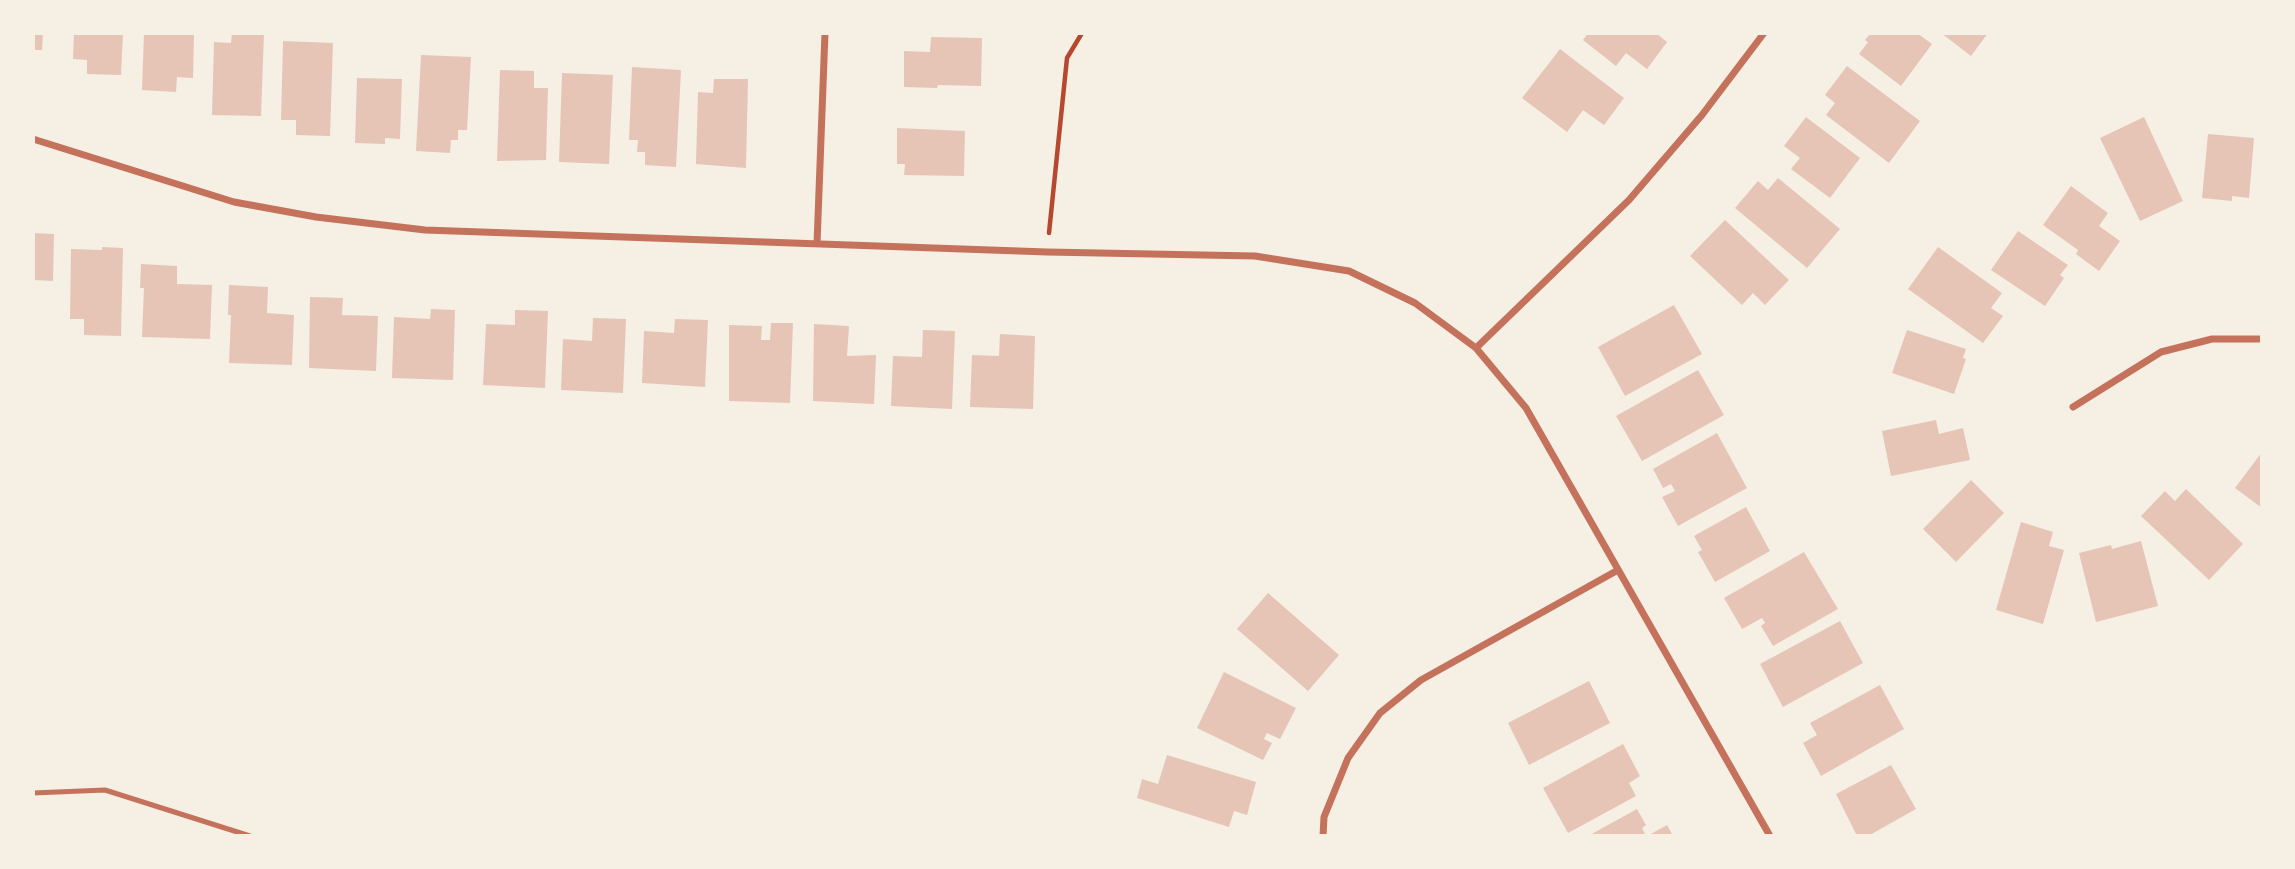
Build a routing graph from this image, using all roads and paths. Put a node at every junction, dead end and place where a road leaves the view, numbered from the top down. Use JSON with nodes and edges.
{"nodes":[{"id":1,"x":825,"y":33,"type":"edge"},
{"id":2,"x":1082,"y":33,"type":"edge"},
{"id":3,"x":1764,"y":33,"type":"edge"},
{"id":4,"x":33,"y":139,"type":"edge"},
{"id":5,"x":817,"y":244,"type":"junction"},
{"id":6,"x":1047,"y":252,"type":"junction"},
{"id":7,"x":2262,"y":339,"type":"edge"},
{"id":8,"x":1476,"y":348,"type":"junction"},
{"id":9,"x":2073,"y":407,"type":"dead end"},
{"id":10,"x":1618,"y":570,"type":"junction"},
{"id":11,"x":33,"y":793,"type":"edge"},
{"id":12,"x":250,"y":836,"type":"edge"},
{"id":13,"x":1322,"y":836,"type":"edge"},
{"id":14,"x":1770,"y":836,"type":"edge"}],
"edges":[{"from":1,"to":5,"type":"street"},
{"from":2,"to":6,"type":"path"},
{"from":3,"to":8,"type":"street"},
{"from":4,"to":5,"type":"street"},
{"from":5,"to":6,"type":"street"},
{"from":6,"to":8,"type":"street"},
{"from":7,"to":9,"type":"street"},
{"from":8,"to":10,"type":"street"},
{"from":10,"to":13,"type":"street"},
{"from":10,"to":14,"type":"street"},
{"from":11,"to":12,"type":"lane"}]}
